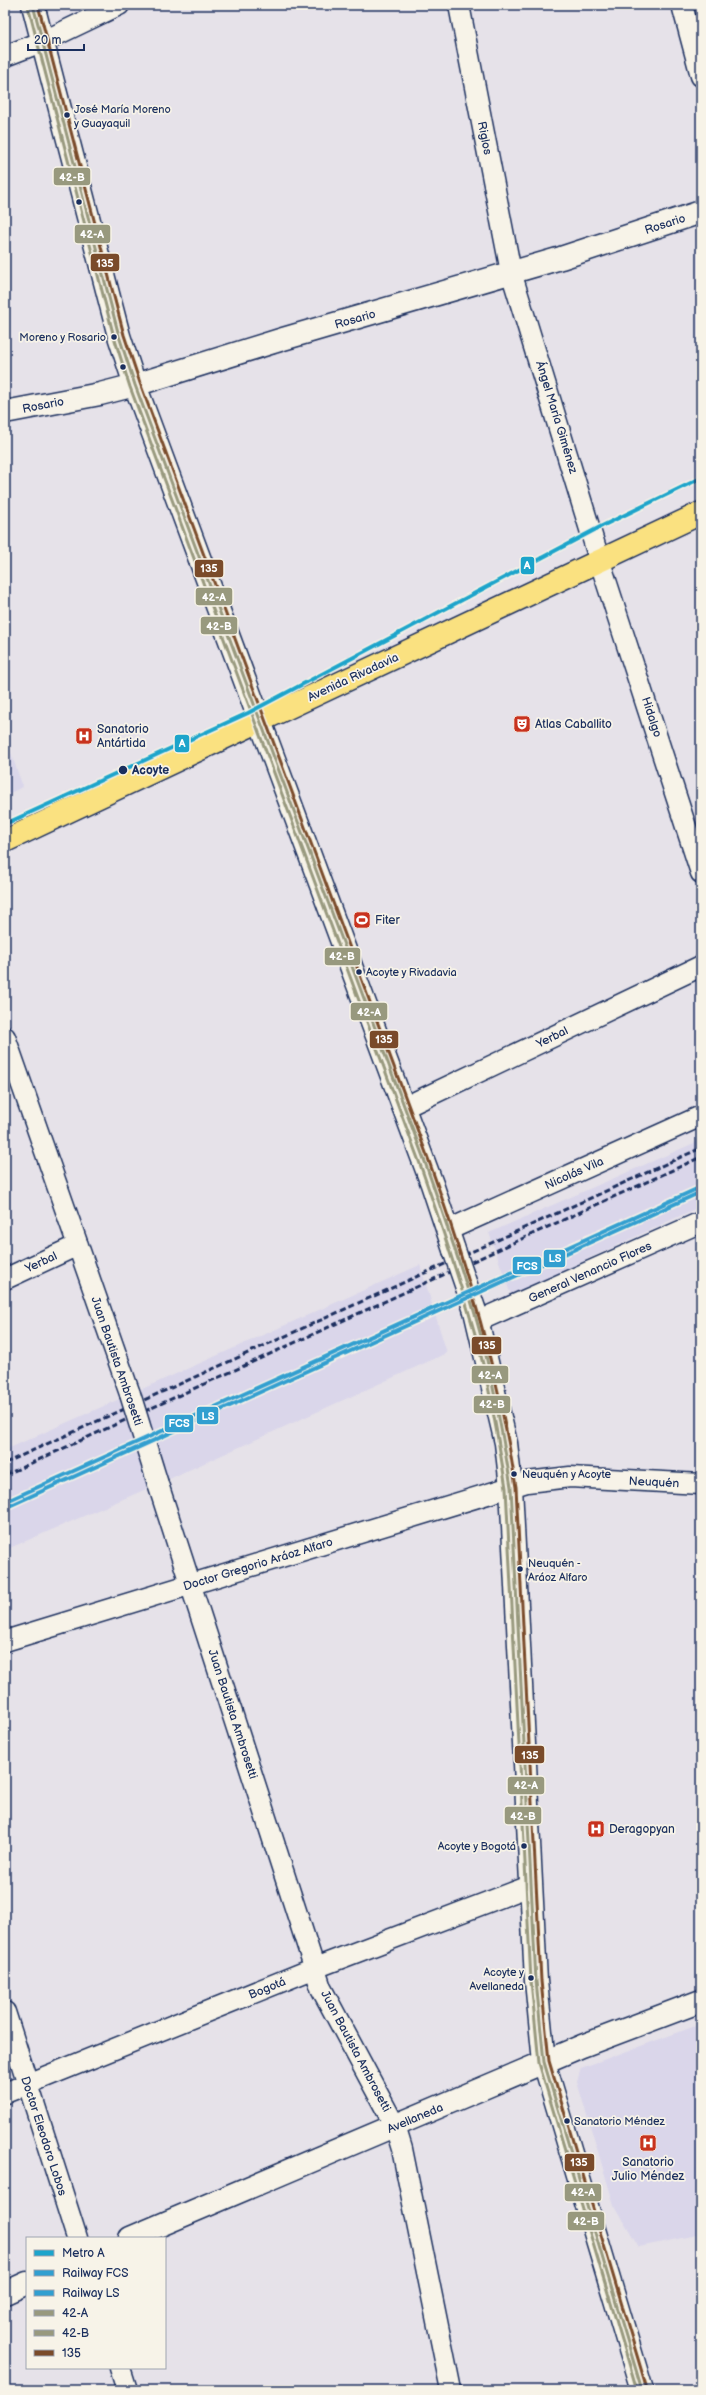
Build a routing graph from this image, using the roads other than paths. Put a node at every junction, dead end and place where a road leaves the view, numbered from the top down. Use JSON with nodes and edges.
{"nodes":[{"id":1,"x":33,"y":5,"type":"edge"},
{"id":2,"x":119,"y":5,"type":"edge"},
{"id":3,"x":459,"y":5,"type":"edge"},
{"id":4,"x":682,"y":5,"type":"edge"},
{"id":5,"x":44,"y":41,"type":"junction"},
{"id":6,"x":5,"y":56,"type":"edge"},
{"id":7,"x":701,"y":76,"type":"edge"},
{"id":8,"x":701,"y":212,"type":"edge"},
{"id":9,"x":512,"y":272,"type":"junction"},
{"id":10,"x":135,"y":385,"type":"junction"},
{"id":11,"x":5,"y":412,"type":"edge"},
{"id":12,"x":701,"y":513,"type":"edge"},
{"id":13,"x":600,"y":562,"type":"junction"},
{"id":14,"x":258,"y":721,"type":"junction"},
{"id":15,"x":5,"y":841,"type":"edge"},
{"id":16,"x":701,"y":873,"type":"edge"},
{"id":17,"x":701,"y":966,"type":"edge"},
{"id":18,"x":5,"y":1037,"type":"edge"},
{"id":19,"x":403,"y":1108,"type":"junction"},
{"id":20,"x":701,"y":1116,"type":"edge"},
{"id":21,"x":701,"y":1222,"type":"edge"},
{"id":22,"x":451,"y":1240,"type":"junction"},
{"id":23,"x":78,"y":1245,"type":"junction"},
{"id":24,"x":5,"y":1279,"type":"edge"},
{"id":25,"x":476,"y":1316,"type":"junction"},
{"id":26,"x":701,"y":1484,"type":"edge"},
{"id":27,"x":511,"y":1487,"type":"junction"},
{"id":28,"x":192,"y":1585,"type":"junction"},
{"id":29,"x":5,"y":1640,"type":"edge"},
{"id":30,"x":530,"y":1886,"type":"junction"},
{"id":31,"x":315,"y":1968,"type":"junction"},
{"id":32,"x":701,"y":2001,"type":"edge"},
{"id":33,"x":5,"y":2012,"type":"edge"},
{"id":34,"x":544,"y":2062,"type":"junction"},
{"id":35,"x":27,"y":2083,"type":"junction"},
{"id":36,"x":5,"y":2092,"type":"edge"},
{"id":37,"x":395,"y":2126,"type":"junction"},
{"id":38,"x":77,"y":2237,"type":"edge"},
{"id":39,"x":132,"y":2237,"type":"edge"},
{"id":40,"x":26,"y":2283,"type":"edge"},
{"id":41,"x":5,"y":2293,"type":"edge"},
{"id":42,"x":120,"y":2369,"type":"edge"},
{"id":43,"x":127,"y":2390,"type":"edge"},
{"id":44,"x":451,"y":2390,"type":"edge"},
{"id":45,"x":642,"y":2390,"type":"edge"}],
"edges":[{"from":1,"to":5,"type":"main road"},
{"from":2,"to":5,"type":"street"},
{"from":3,"to":9,"type":"street","name":"Riglos"},
{"from":4,"to":7,"type":"street"},
{"from":5,"to":6,"type":"street"},
{"from":5,"to":10,"type":"main road"},
{"from":8,"to":9,"type":"main road","name":"Rosario"},
{"from":9,"to":10,"type":"main road","name":"Rosario"},
{"from":9,"to":13,"type":"street","name":"Ángel María Giménez"},
{"from":10,"to":11,"type":"main road","name":"Rosario"},
{"from":10,"to":14,"type":"main road"},
{"from":12,"to":13,"type":"main road","name":"Avenida Rivadavia"},
{"from":13,"to":14,"type":"main road","name":"Avenida Rivadavia"},
{"from":13,"to":16,"type":"street","name":"Hidalgo"},
{"from":14,"to":15,"type":"main road","name":"Avenida Rivadavia"},
{"from":14,"to":19,"type":"main road"},
{"from":17,"to":19,"type":"street","name":"Yerbal"},
{"from":18,"to":23,"type":"street","name":"Juan Bautista Ambrosetti"},
{"from":19,"to":22,"type":"main road"},
{"from":20,"to":22,"type":"street","name":"Nicolás Vila"},
{"from":21,"to":25,"type":"street","name":"General Venancio Flores"},
{"from":22,"to":25,"type":"main road","bridge":true},
{"from":23,"to":24,"type":"street","name":"Yerbal"},
{"from":23,"to":28,"type":"street","name":"Juan Bautista Ambrosetti","bridge":true},
{"from":25,"to":27,"type":"main road"},
{"from":26,"to":27,"type":"street","name":"Neuquén"},
{"from":27,"to":28,"type":"street","name":"Doctor Gregorio Aráoz Alfaro"},
{"from":27,"to":30,"type":"main road"},
{"from":28,"to":29,"type":"street","name":"Doctor Gregorio Aráoz Alfaro"},
{"from":28,"to":31,"type":"street","name":"Juan Bautista Ambrosetti"},
{"from":30,"to":31,"type":"street","name":"Bogotá"},
{"from":30,"to":34,"type":"main road"},
{"from":31,"to":35,"type":"street","name":"Bogotá"},
{"from":31,"to":37,"type":"street","name":"Juan Bautista Ambrosetti"},
{"from":32,"to":34,"type":"main road","name":"Avellaneda"},
{"from":33,"to":35,"type":"street","name":"Doctor Eleodoro Lobos"},
{"from":34,"to":37,"type":"main road","name":"Avellaneda"},
{"from":34,"to":45,"type":"main road"},
{"from":35,"to":36,"type":"street","name":"Bogotá"},
{"from":35,"to":38,"type":"street","name":"Doctor Eleodoro Lobos"},
{"from":37,"to":39,"type":"main road","name":"Avellaneda"},
{"from":37,"to":44,"type":"street","name":"Juan Bautista Ambrosetti"},
{"from":40,"to":41,"type":"main road"},
{"from":42,"to":43,"type":"street"}]}
